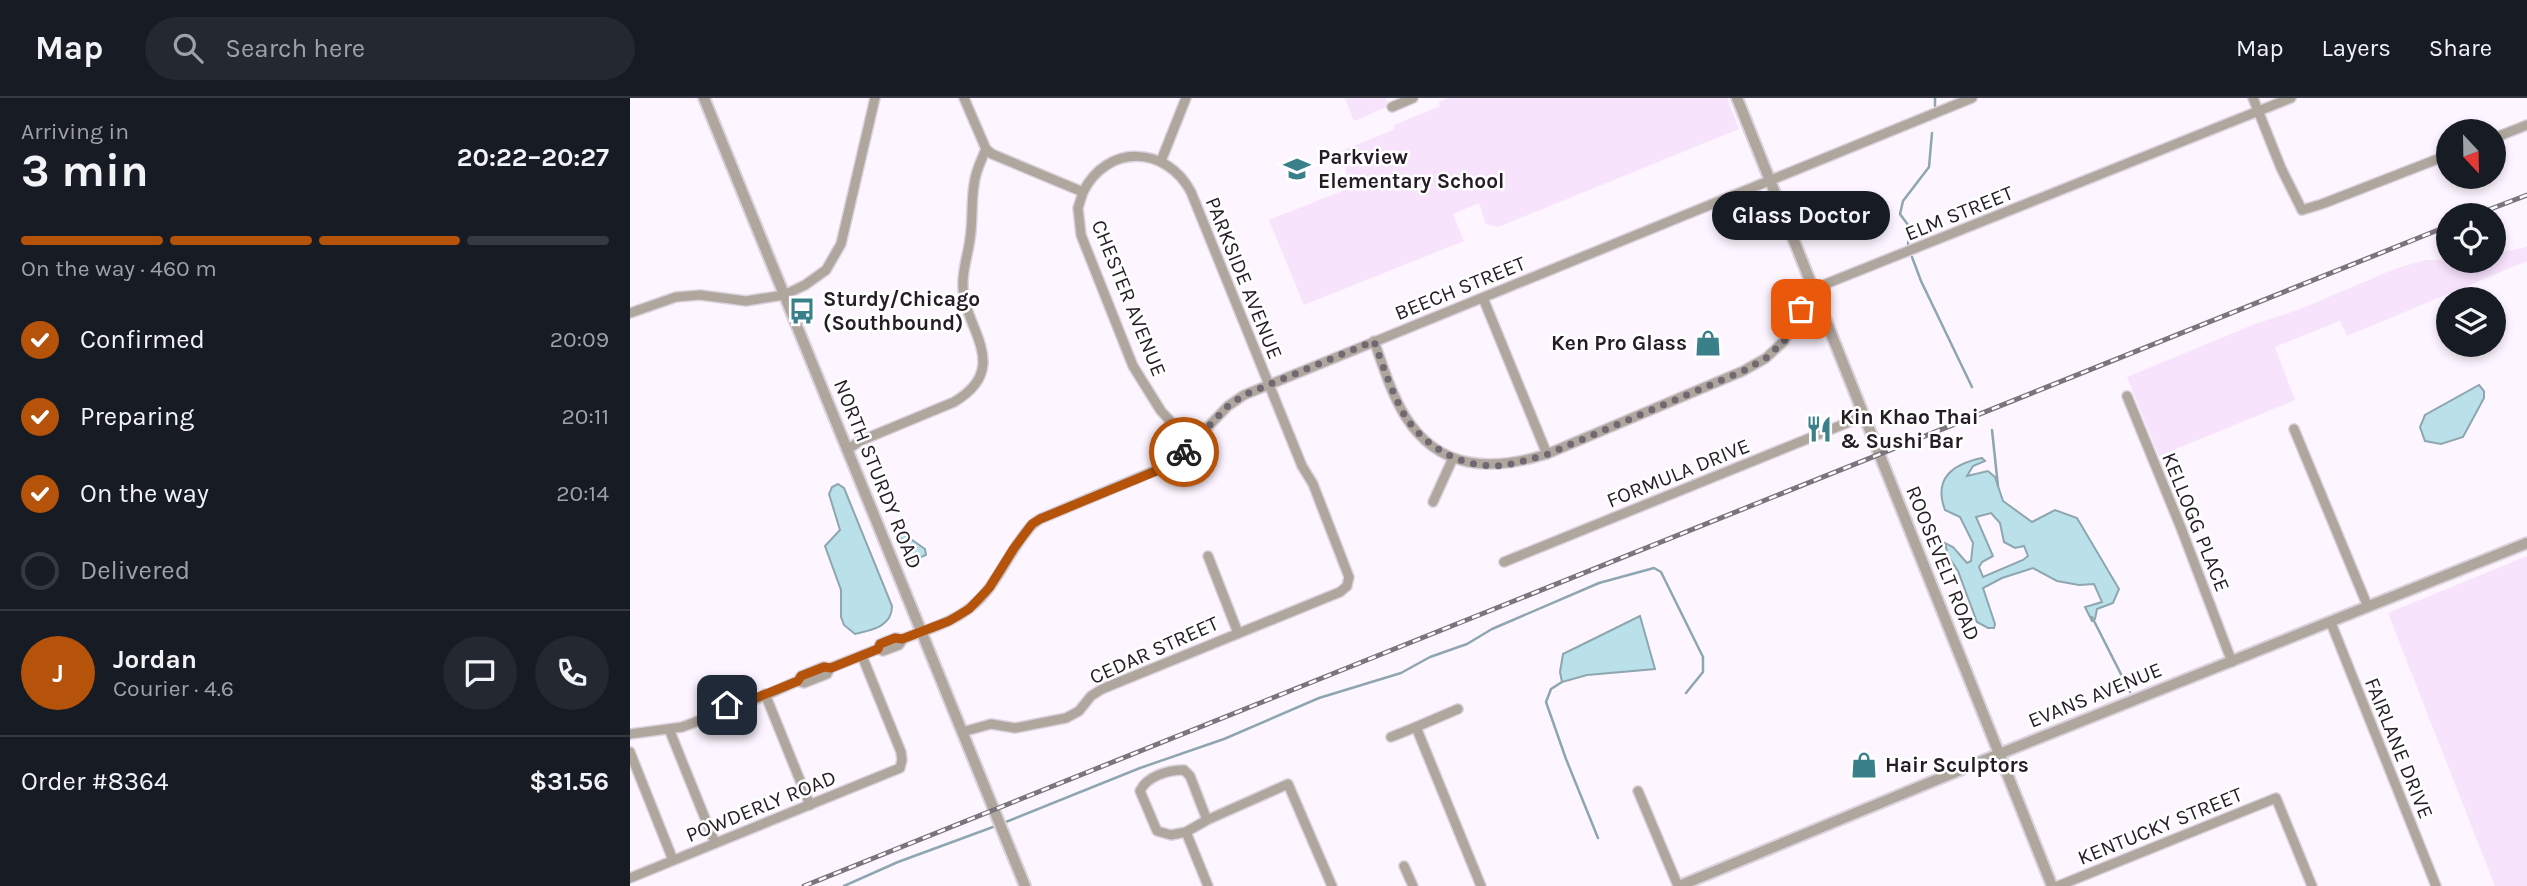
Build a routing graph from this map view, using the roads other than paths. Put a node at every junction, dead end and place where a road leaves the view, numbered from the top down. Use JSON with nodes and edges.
{"nodes":[{"id":1,"x":704,"y":98,"type":"edge"},
{"id":2,"x":875,"y":98,"type":"edge"},
{"id":3,"x":1186,"y":98,"type":"edge"},
{"id":4,"x":1413,"y":98,"type":"edge"},
{"id":5,"x":1737,"y":98,"type":"edge"},
{"id":6,"x":1972,"y":98,"type":"edge"},
{"id":7,"x":2253,"y":98,"type":"edge"},
{"id":8,"x":2291,"y":98,"type":"edge"},
{"id":9,"x":967,"y":99,"type":"edge"},
{"id":10,"x":1392,"y":107,"type":"dead end"},
{"id":11,"x":2258,"y":111,"type":"junction"},
{"id":12,"x":2527,"y":125,"type":"edge"},
{"id":13,"x":2506,"y":133,"type":"edge"},
{"id":14,"x":986,"y":149,"type":"junction"},
{"id":15,"x":2436,"y":160,"type":"edge"},
{"id":16,"x":1161,"y":161,"type":"junction"},
{"id":17,"x":1769,"y":179,"type":"junction"},
{"id":18,"x":1083,"y":192,"type":"junction"},
{"id":19,"x":1813,"y":289,"type":"junction"},
{"id":20,"x":784,"y":295,"type":"junction"},
{"id":21,"x":1483,"y":298,"type":"junction"},
{"id":22,"x":630,"y":313,"type":"edge"},
{"id":23,"x":1374,"y":341,"type":"junction"},
{"id":24,"x":1268,"y":385,"type":"junction"},
{"id":25,"x":2127,"y":396,"type":"dead end"},
{"id":26,"x":1864,"y":416,"type":"junction"},
{"id":27,"x":2294,"y":429,"type":"dead end"},
{"id":28,"x":1192,"y":443,"type":"junction"},
{"id":29,"x":847,"y":450,"type":"junction"},
{"id":30,"x":1548,"y":454,"type":"junction"},
{"id":31,"x":1453,"y":458,"type":"junction"},
{"id":32,"x":1433,"y":502,"type":"dead end"},
{"id":33,"x":2527,"y":544,"type":"edge"},
{"id":34,"x":1208,"y":556,"type":"dead end"},
{"id":35,"x":1504,"y":562,"type":"dead end"},
{"id":36,"x":1348,"y":572,"type":"joint"},
{"id":37,"x":2368,"y":607,"type":"junction"},
{"id":38,"x":2330,"y":623,"type":"junction"},
{"id":39,"x":921,"y":632,"type":"junction"},
{"id":40,"x":1238,"y":633,"type":"junction"},
{"id":41,"x":862,"y":656,"type":"junction"},
{"id":42,"x":2232,"y":662,"type":"junction"},
{"id":43,"x":765,"y":694,"type":"junction"},
{"id":44,"x":1458,"y":709,"type":"dead end"},
{"id":45,"x":1416,"y":727,"type":"junction"},
{"id":46,"x":669,"y":729,"type":"junction"},
{"id":47,"x":962,"y":732,"type":"junction"},
{"id":48,"x":630,"y":734,"type":"edge"},
{"id":49,"x":1391,"y":737,"type":"dead end"},
{"id":50,"x":630,"y":752,"type":"edge"},
{"id":51,"x":1999,"y":754,"type":"junction"},
{"id":52,"x":1638,"y":791,"type":"dead end"},
{"id":53,"x":810,"y":806,"type":"junction"},
{"id":54,"x":1207,"y":820,"type":"junction"},
{"id":55,"x":1186,"y":832,"type":"junction"},
{"id":56,"x":715,"y":843,"type":"junction"},
{"id":57,"x":673,"y":860,"type":"junction"},
{"id":58,"x":1404,"y":866,"type":"dead end"},
{"id":59,"x":630,"y":878,"type":"edge"},
{"id":60,"x":1025,"y":886,"type":"edge"},
{"id":61,"x":1208,"y":886,"type":"edge"},
{"id":62,"x":1332,"y":886,"type":"edge"},
{"id":63,"x":1413,"y":886,"type":"edge"},
{"id":64,"x":1481,"y":886,"type":"edge"},
{"id":65,"x":1679,"y":886,"type":"edge"},
{"id":66,"x":2052,"y":886,"type":"edge"},
{"id":67,"x":2058,"y":886,"type":"edge"},
{"id":68,"x":2312,"y":886,"type":"edge"},
{"id":69,"x":2436,"y":886,"type":"edge"}],
"edges":[{"from":1,"to":20,"type":"street","name":"NORTH STURDY ROAD"},
{"from":2,"to":20,"type":"street"},
{"from":3,"to":16,"type":"street"},
{"from":4,"to":10,"type":"street"},
{"from":5,"to":17,"type":"street","name":"ROOSEVELT ROAD"},
{"from":6,"to":17,"type":"street","name":"BEECH STREET"},
{"from":7,"to":11,"type":"street"},
{"from":8,"to":11,"type":"street","name":"ELM STREET"},
{"from":9,"to":14,"type":"street"},
{"from":11,"to":15,"type":"street"},
{"from":11,"to":19,"type":"street","name":"ELM STREET"},
{"from":12,"to":13,"type":"street"},
{"from":14,"to":18,"type":"street"},
{"from":14,"to":29,"type":"street"},
{"from":16,"to":18,"type":"street"},
{"from":16,"to":24,"type":"street","name":"PARKSIDE AVENUE"},
{"from":17,"to":19,"type":"street","name":"ROOSEVELT ROAD"},
{"from":17,"to":21,"type":"street","name":"BEECH STREET"},
{"from":18,"to":28,"type":"street","name":"CHESTER AVENUE"},
{"from":19,"to":26,"type":"street","name":"ROOSEVELT ROAD"},
{"from":19,"to":30,"type":"street"},
{"from":20,"to":22,"type":"street"},
{"from":20,"to":29,"type":"street","name":"NORTH STURDY ROAD"},
{"from":21,"to":23,"type":"street","name":"BEECH STREET"},
{"from":21,"to":30,"type":"street"},
{"from":23,"to":24,"type":"street","name":"BEECH STREET"},
{"from":23,"to":31,"type":"street"},
{"from":24,"to":28,"type":"street","name":"BEECH STREET"},
{"from":24,"to":36,"type":"street","name":"PARKSIDE AVENUE"},
{"from":25,"to":42,"type":"street","name":"KELLOGG PLACE"},
{"from":26,"to":35,"type":"street","name":"FORMULA DRIVE"},
{"from":26,"to":51,"type":"street","name":"ROOSEVELT ROAD"},
{"from":27,"to":37,"type":"street"},
{"from":28,"to":39,"type":"street","name":"BEECH STREET"},
{"from":29,"to":39,"type":"street","name":"NORTH STURDY ROAD"},
{"from":30,"to":31,"type":"street"},
{"from":31,"to":32,"type":"street"},
{"from":33,"to":37,"type":"street","name":"EVANS AVENUE"},
{"from":34,"to":40,"type":"street"},
{"from":36,"to":40,"type":"street","name":"CEDAR STREET"},
{"from":37,"to":38,"type":"street","name":"EVANS AVENUE"},
{"from":38,"to":42,"type":"street","name":"EVANS AVENUE"},
{"from":38,"to":69,"type":"street","name":"FAIRLANE DRIVE"},
{"from":39,"to":41,"type":"street","name":"BEECH STREET"},
{"from":39,"to":47,"type":"street","name":"NORTH STURDY ROAD"},
{"from":40,"to":47,"type":"street","name":"CEDAR STREET"},
{"from":41,"to":43,"type":"street","name":"BEECH STREET"},
{"from":41,"to":53,"type":"street","name":"POWDERLY ROAD"},
{"from":42,"to":51,"type":"street","name":"EVANS AVENUE"},
{"from":43,"to":46,"type":"street","name":"BEECH STREET"},
{"from":43,"to":53,"type":"street"},
{"from":44,"to":45,"type":"street"},
{"from":45,"to":49,"type":"street"},
{"from":45,"to":64,"type":"street"},
{"from":46,"to":48,"type":"street","name":"BEECH STREET"},
{"from":46,"to":56,"type":"street"},
{"from":47,"to":60,"type":"street","name":"NORTH STURDY ROAD"},
{"from":50,"to":57,"type":"street"},
{"from":51,"to":65,"type":"street","name":"EVANS AVENUE"},
{"from":51,"to":66,"type":"street","name":"ROOSEVELT ROAD"},
{"from":52,"to":65,"type":"street"},
{"from":53,"to":56,"type":"street","name":"POWDERLY ROAD"},
{"from":54,"to":55,"type":"street"},
{"from":54,"to":55,"type":"street"},
{"from":54,"to":62,"type":"street"},
{"from":55,"to":61,"type":"street"},
{"from":56,"to":57,"type":"street","name":"POWDERLY ROAD"},
{"from":57,"to":59,"type":"street","name":"POWDERLY ROAD"},
{"from":58,"to":63,"type":"street"},
{"from":67,"to":68,"type":"street","name":"KENTUCKY STREET"}]}
